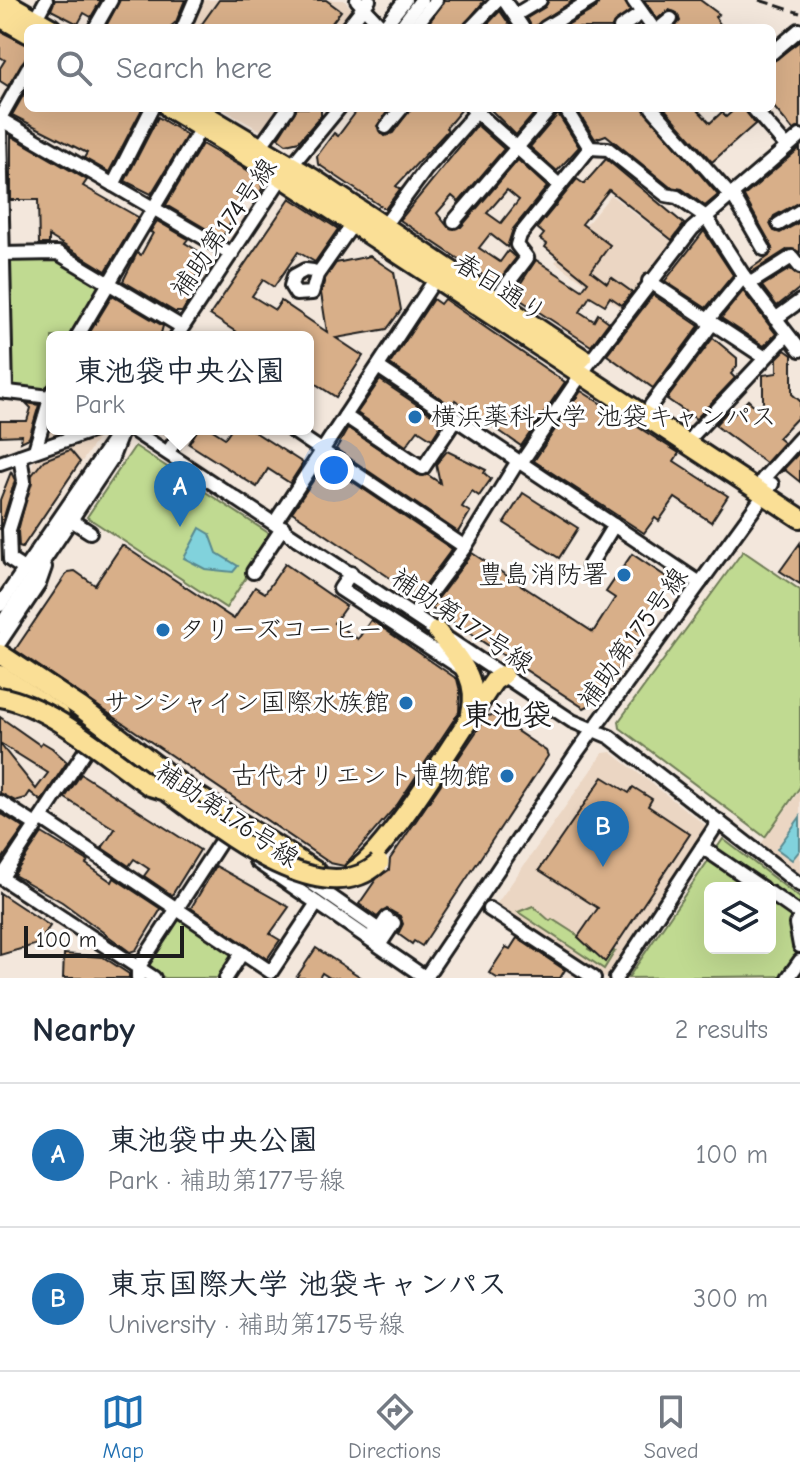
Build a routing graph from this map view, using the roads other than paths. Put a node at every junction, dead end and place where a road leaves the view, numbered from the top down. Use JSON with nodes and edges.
{"nodes":[{"id":1,"x":2,"y":0,"type":"edge"},
{"id":2,"x":21,"y":0,"type":"edge"},
{"id":3,"x":111,"y":0,"type":"edge"},
{"id":4,"x":195,"y":0,"type":"edge"},
{"id":5,"x":405,"y":0,"type":"edge"},
{"id":6,"x":421,"y":0,"type":"edge"},
{"id":7,"x":436,"y":0,"type":"edge"},
{"id":8,"x":498,"y":0,"type":"edge"},
{"id":9,"x":504,"y":0,"type":"edge"},
{"id":10,"x":540,"y":0,"type":"edge"},
{"id":11,"x":591,"y":0,"type":"edge"},
{"id":12,"x":633,"y":0,"type":"edge"},
{"id":13,"x":363,"y":2,"type":"edge"},
{"id":14,"x":0,"y":6,"type":"edge"},
{"id":15,"x":642,"y":13,"type":"junction"},
{"id":16,"x":0,"y":17,"type":"edge"},
{"id":17,"x":671,"y":19,"type":"dead end"},
{"id":18,"x":518,"y":20,"type":"edge"},
{"id":19,"x":39,"y":21,"type":"edge"},
{"id":20,"x":97,"y":24,"type":"edge"},
{"id":21,"x":185,"y":24,"type":"edge"},
{"id":22,"x":349,"y":24,"type":"edge"},
{"id":23,"x":380,"y":24,"type":"edge"},
{"id":24,"x":386,"y":24,"type":"edge"},
{"id":25,"x":403,"y":24,"type":"edge"},
{"id":26,"x":417,"y":24,"type":"edge"},
{"id":27,"x":475,"y":24,"type":"edge"},
{"id":28,"x":552,"y":24,"type":"edge"},
{"id":29,"x":626,"y":24,"type":"edge"},
{"id":30,"x":650,"y":24,"type":"edge"},
{"id":31,"x":665,"y":24,"type":"edge"},
{"id":32,"x":799,"y":30,"type":"edge"},
{"id":33,"x":789,"y":39,"type":"junction"},
{"id":34,"x":800,"y":48,"type":"edge"},
{"id":35,"x":776,"y":50,"type":"edge"},
{"id":36,"x":24,"y":73,"type":"edge"},
{"id":37,"x":5,"y":94,"type":"edge"},
{"id":38,"x":153,"y":112,"type":"edge"},
{"id":39,"x":285,"y":112,"type":"edge"},
{"id":40,"x":336,"y":112,"type":"edge"},
{"id":41,"x":399,"y":112,"type":"edge"},
{"id":42,"x":474,"y":112,"type":"edge"},
{"id":43,"x":479,"y":112,"type":"edge"},
{"id":44,"x":548,"y":112,"type":"edge"},
{"id":45,"x":568,"y":112,"type":"edge"},
{"id":46,"x":656,"y":112,"type":"edge"},
{"id":47,"x":756,"y":112,"type":"edge"},
{"id":48,"x":200,"y":115,"type":"edge"},
{"id":49,"x":0,"y":118,"type":"edge"},
{"id":50,"x":386,"y":127,"type":"dead end"},
{"id":51,"x":0,"y":131,"type":"edge"},
{"id":52,"x":800,"y":136,"type":"edge"},
{"id":53,"x":260,"y":147,"type":"junction"},
{"id":54,"x":787,"y":147,"type":"junction"},
{"id":55,"x":517,"y":148,"type":"junction"},
{"id":56,"x":590,"y":148,"type":"junction"},
{"id":57,"x":288,"y":172,"type":"junction"},
{"id":58,"x":558,"y":184,"type":"junction"},
{"id":59,"x":113,"y":185,"type":"junction"},
{"id":60,"x":731,"y":195,"type":"junction"},
{"id":61,"x":154,"y":209,"type":"junction"},
{"id":62,"x":800,"y":211,"type":"edge"},
{"id":63,"x":706,"y":217,"type":"junction"},
{"id":64,"x":454,"y":221,"type":"dead end"},
{"id":65,"x":353,"y":224,"type":"junction"},
{"id":66,"x":779,"y":224,"type":"dead end"},
{"id":67,"x":384,"y":226,"type":"junction"},
{"id":68,"x":764,"y":249,"type":"dead end"},
{"id":69,"x":2,"y":254,"type":"edge"},
{"id":70,"x":232,"y":254,"type":"junction"},
{"id":71,"x":800,"y":267,"type":"edge"},
{"id":72,"x":313,"y":271,"type":"dead end"},
{"id":73,"x":436,"y":278,"type":"junction"},
{"id":74,"x":746,"y":280,"type":"junction"},
{"id":75,"x":649,"y":281,"type":"junction"},
{"id":76,"x":110,"y":284,"type":"junction"},
{"id":77,"x":495,"y":300,"type":"junction"},
{"id":78,"x":800,"y":301,"type":"edge"},
{"id":79,"x":775,"y":319,"type":"junction"},
{"id":80,"x":710,"y":323,"type":"junction"},
{"id":81,"x":81,"y":331,"type":"edge"},
{"id":82,"x":178,"y":331,"type":"edge"},
{"id":83,"x":180,"y":331,"type":"edge"},
{"id":84,"x":787,"y":335,"type":"junction"},
{"id":85,"x":800,"y":350,"type":"edge"},
{"id":86,"x":764,"y":357,"type":"junction"},
{"id":87,"x":378,"y":367,"type":"junction"},
{"id":88,"x":585,"y":368,"type":"junction"},
{"id":89,"x":3,"y":392,"type":"edge"},
{"id":90,"x":46,"y":394,"type":"edge"},
{"id":91,"x":651,"y":405,"type":"junction"},
{"id":92,"x":46,"y":412,"type":"edge"},
{"id":93,"x":345,"y":416,"type":"junction"},
{"id":94,"x":456,"y":419,"type":"junction"},
{"id":95,"x":694,"y":434,"type":"junction"},
{"id":96,"x":79,"y":435,"type":"edge"},
{"id":97,"x":118,"y":435,"type":"edge"},
{"id":98,"x":120,"y":435,"type":"edge"},
{"id":99,"x":141,"y":435,"type":"edge"},
{"id":100,"x":179,"y":435,"type":"edge"},
{"id":101,"x":299,"y":435,"type":"edge"},
{"id":102,"x":800,"y":438,"type":"edge"},
{"id":103,"x":35,"y":450,"type":"junction"},
{"id":104,"x":322,"y":451,"type":"junction"},
{"id":105,"x":168,"y":452,"type":"junction"},
{"id":106,"x":20,"y":456,"type":"junction"},
{"id":107,"x":520,"y":462,"type":"junction"},
{"id":108,"x":0,"y":463,"type":"edge"},
{"id":109,"x":766,"y":486,"type":"junction"},
{"id":110,"x":800,"y":503,"type":"edge"},
{"id":111,"x":800,"y":518,"type":"edge"},
{"id":112,"x":71,"y":520,"type":"junction"},
{"id":113,"x":279,"y":525,"type":"junction"},
{"id":114,"x":614,"y":525,"type":"junction"},
{"id":115,"x":90,"y":532,"type":"dead end"},
{"id":116,"x":465,"y":547,"type":"junction"},
{"id":117,"x":52,"y":549,"type":"junction"},
{"id":118,"x":589,"y":566,"type":"dead end"},
{"id":119,"x":24,"y":569,"type":"junction"},
{"id":120,"x":253,"y":572,"type":"dead end"},
{"id":121,"x":351,"y":573,"type":"junction"},
{"id":122,"x":700,"y":583,"type":"junction"},
{"id":123,"x":0,"y":605,"type":"edge"},
{"id":124,"x":414,"y":615,"type":"junction"},
{"id":125,"x":0,"y":626,"type":"edge"},
{"id":126,"x":437,"y":631,"type":"junction"},
{"id":127,"x":0,"y":642,"type":"edge"},
{"id":128,"x":0,"y":654,"type":"edge"},
{"id":129,"x":0,"y":673,"type":"edge"},
{"id":130,"x":470,"y":674,"type":"junction"},
{"id":131,"x":503,"y":675,"type":"junction"},
{"id":132,"x":34,"y":676,"type":"dead end"},
{"id":133,"x":54,"y":689,"type":"dead end"},
{"id":134,"x":0,"y":694,"type":"edge"},
{"id":135,"x":470,"y":716,"type":"junction"},
{"id":136,"x":593,"y":730,"type":"junction"},
{"id":137,"x":87,"y":748,"type":"junction"},
{"id":138,"x":139,"y":754,"type":"junction"},
{"id":139,"x":166,"y":791,"type":"junction"},
{"id":140,"x":0,"y":802,"type":"edge"},
{"id":141,"x":38,"y":821,"type":"junction"},
{"id":142,"x":719,"y":821,"type":"junction"},
{"id":143,"x":248,"y":831,"type":"junction"},
{"id":144,"x":223,"y":838,"type":"junction"},
{"id":145,"x":702,"y":847,"type":"junction"},
{"id":146,"x":258,"y":853,"type":"junction"},
{"id":147,"x":373,"y":862,"type":"junction"},
{"id":148,"x":1,"y":877,"type":"edge"},
{"id":149,"x":753,"y":882,"type":"edge"},
{"id":150,"x":800,"y":885,"type":"edge"},
{"id":151,"x":776,"y":898,"type":"edge"},
{"id":152,"x":317,"y":903,"type":"junction"},
{"id":153,"x":175,"y":907,"type":"junction"},
{"id":154,"x":489,"y":909,"type":"dead end"},
{"id":155,"x":800,"y":916,"type":"edge"},
{"id":156,"x":800,"y":946,"type":"edge"},
{"id":157,"x":242,"y":953,"type":"junction"},
{"id":158,"x":800,"y":961,"type":"edge"},
{"id":159,"x":138,"y":973,"type":"edge"},
{"id":160,"x":426,"y":977,"type":"edge"},
{"id":161,"x":154,"y":978,"type":"edge"},
{"id":162,"x":226,"y":978,"type":"edge"},
{"id":163,"x":594,"y":978,"type":"edge"},
{"id":164,"x":616,"y":978,"type":"edge"},
{"id":165,"x":788,"y":978,"type":"edge"}],
"edges":[{"from":1,"to":19,"type":"highway"},
{"from":2,"to":19,"type":"highway"},
{"from":3,"to":20,"type":"street"},
{"from":4,"to":21,"type":"street"},
{"from":5,"to":24,"type":"street"},
{"from":6,"to":25,"type":"street"},
{"from":7,"to":26,"type":"street"},
{"from":8,"to":27,"type":"street"},
{"from":9,"to":18,"type":"street"},
{"from":10,"to":18,"type":"street"},
{"from":11,"to":28,"type":"street"},
{"from":12,"to":15,"type":"street"},
{"from":13,"to":22,"type":"street"},
{"from":13,"to":23,"type":"street"},
{"from":14,"to":19,"type":"highway"},
{"from":15,"to":29,"type":"street"},
{"from":15,"to":30,"type":"street"},
{"from":16,"to":19,"type":"highway"},
{"from":17,"to":31,"type":"street"},
{"from":32,"to":33,"type":"street"},
{"from":33,"to":34,"type":"street"},
{"from":33,"to":35,"type":"street"},
{"from":36,"to":37,"type":"street"},
{"from":37,"to":49,"type":"street"},
{"from":38,"to":59,"type":"street"},
{"from":39,"to":53,"type":"street"},
{"from":40,"to":57,"type":"street","name":"補助第174号線"},
{"from":41,"to":50,"type":"street"},
{"from":42,"to":67,"type":"street"},
{"from":43,"to":55,"type":"street"},
{"from":44,"to":55,"type":"street"},
{"from":45,"to":56,"type":"street"},
{"from":46,"to":60,"type":"street"},
{"from":47,"to":54,"type":"street"},
{"from":48,"to":53,"type":"highway","name":"春日通り"},
{"from":48,"to":57,"type":"highway","name":"春日通り"},
{"from":48,"to":61,"type":"street"},
{"from":49,"to":59,"type":"street"},
{"from":51,"to":69,"type":"street"},
{"from":52,"to":54,"type":"street"},
{"from":53,"to":57,"type":"highway","name":"春日通り"},
{"from":54,"to":60,"type":"street"},
{"from":55,"to":58,"type":"street"},
{"from":55,"to":64,"type":"street"},
{"from":56,"to":58,"type":"street"},
{"from":56,"to":63,"type":"street"},
{"from":57,"to":65,"type":"highway","name":"春日通り"},
{"from":57,"to":67,"type":"highway","name":"春日通り"},
{"from":57,"to":70,"type":"street","name":"補助第174号線"},
{"from":58,"to":77,"type":"street"},
{"from":59,"to":61,"type":"street"},
{"from":60,"to":63,"type":"street"},
{"from":60,"to":68,"type":"street"},
{"from":61,"to":70,"type":"street"},
{"from":61,"to":76,"type":"street"},
{"from":62,"to":66,"type":"street"},
{"from":63,"to":74,"type":"street"},
{"from":63,"to":75,"type":"street"},
{"from":65,"to":72,"type":"street"},
{"from":65,"to":73,"type":"highway","name":"春日通り"},
{"from":67,"to":77,"type":"highway","name":"春日通り"},
{"from":69,"to":76,"type":"street"},
{"from":69,"to":89,"type":"street"},
{"from":70,"to":83,"type":"street","name":"補助第174号線"},
{"from":71,"to":74,"type":"street"},
{"from":73,"to":87,"type":"street"},
{"from":73,"to":88,"type":"highway","name":"春日通り"},
{"from":74,"to":79,"type":"street"},
{"from":74,"to":80,"type":"street"},
{"from":75,"to":80,"type":"street"},
{"from":75,"to":88,"type":"street"},
{"from":76,"to":81,"type":"street"},
{"from":76,"to":82,"type":"street"},
{"from":77,"to":88,"type":"highway","name":"春日通り"},
{"from":78,"to":79,"type":"street"},
{"from":79,"to":84,"type":"street"},
{"from":80,"to":86,"type":"street"},
{"from":80,"to":91,"type":"street"},
{"from":84,"to":85,"type":"street"},
{"from":84,"to":86,"type":"street"},
{"from":86,"to":95,"type":"street"},
{"from":87,"to":93,"type":"street"},
{"from":87,"to":94,"type":"street"},
{"from":88,"to":91,"type":"highway","name":"春日通り"},
{"from":88,"to":107,"type":"street"},
{"from":88,"to":109,"type":"highway","name":"春日通り"},
{"from":89,"to":90,"type":"street"},
{"from":91,"to":95,"type":"highway","name":"春日通り"},
{"from":92,"to":103,"type":"street"},
{"from":93,"to":94,"type":"street"},
{"from":93,"to":104,"type":"street"},
{"from":94,"to":107,"type":"street"},
{"from":95,"to":109,"type":"highway","name":"春日通り"},
{"from":96,"to":103,"type":"street"},
{"from":97,"to":119,"type":"street"},
{"from":98,"to":112,"type":"street"},
{"from":99,"to":105,"type":"street","name":"補助第177号線"},
{"from":100,"to":105,"type":"street"},
{"from":101,"to":104,"type":"street"},
{"from":102,"to":109,"type":"street","name":"補助第175号線"},
{"from":103,"to":106,"type":"street"},
{"from":104,"to":113,"type":"street"},
{"from":104,"to":116,"type":"street"},
{"from":105,"to":113,"type":"street","name":"補助第177号線"},
{"from":106,"to":108,"type":"street"},
{"from":106,"to":119,"type":"street"},
{"from":107,"to":114,"type":"street"},
{"from":107,"to":116,"type":"street"},
{"from":109,"to":110,"type":"highway","name":"春日通り"},
{"from":109,"to":111,"type":"highway","name":"春日通り"},
{"from":109,"to":122,"type":"street","name":"補助第175号線"},
{"from":112,"to":115,"type":"street"},
{"from":112,"to":117,"type":"street"},
{"from":113,"to":120,"type":"street"},
{"from":113,"to":121,"type":"street","name":"補助第177号線"},
{"from":114,"to":118,"type":"street"},
{"from":114,"to":122,"type":"street"},
{"from":116,"to":124,"type":"street"},
{"from":117,"to":125,"type":"street"},
{"from":117,"to":127,"type":"street"},
{"from":119,"to":123,"type":"street"},
{"from":121,"to":124,"type":"street","name":"補助第177号線"},
{"from":121,"to":130,"type":"street"},
{"from":122,"to":136,"type":"street","name":"補助第175号線"},
{"from":124,"to":126,"type":"street","name":"補助第177号線"},
{"from":126,"to":130,"type":"highway"},
{"from":126,"to":131,"type":"street","name":"補助第177号線"},
{"from":128,"to":138,"type":"highway"},
{"from":129,"to":138,"type":"highway"},
{"from":129,"to":139,"type":"highway","bridge":true},
{"from":130,"to":135,"type":"highway"},
{"from":131,"to":135,"type":"highway"},
{"from":131,"to":136,"type":"street","name":"補助第177号線"},
{"from":131,"to":147,"type":"highway"},
{"from":132,"to":133,"type":"street"},
{"from":134,"to":137,"type":"street","name":"補助第176号線"},
{"from":134,"to":139,"type":"highway","bridge":true},
{"from":135,"to":147,"type":"highway"},
{"from":136,"to":142,"type":"street","name":"補助第177号線"},
{"from":136,"to":160,"type":"street","name":"補助第175号線"},
{"from":137,"to":141,"type":"street"},
{"from":137,"to":144,"type":"street","name":"補助第176号線"},
{"from":138,"to":143,"type":"highway"},
{"from":139,"to":146,"type":"highway","bridge":true},
{"from":140,"to":141,"type":"street"},
{"from":141,"to":148,"type":"street"},
{"from":141,"to":153,"type":"street"},
{"from":142,"to":145,"type":"street"},
{"from":142,"to":150,"type":"street","name":"補助第177号線"},
{"from":143,"to":146,"type":"street","bridge":true},
{"from":143,"to":147,"type":"highway","bridge":true},
{"from":144,"to":152,"type":"street","name":"補助第176号線"},
{"from":144,"to":153,"type":"street"},
{"from":145,"to":149,"type":"street"},
{"from":145,"to":164,"type":"street"},
{"from":146,"to":147,"type":"highway","bridge":true},
{"from":148,"to":159,"type":"street"},
{"from":151,"to":155,"type":"street"},
{"from":152,"to":157,"type":"street"},
{"from":152,"to":160,"type":"street","name":"補助第176号線"},
{"from":153,"to":157,"type":"street"},
{"from":153,"to":159,"type":"street"},
{"from":154,"to":163,"type":"street"},
{"from":155,"to":156,"type":"street"},
{"from":157,"to":162,"type":"street"},
{"from":158,"to":165,"type":"street"},
{"from":159,"to":161,"type":"street"}]}
